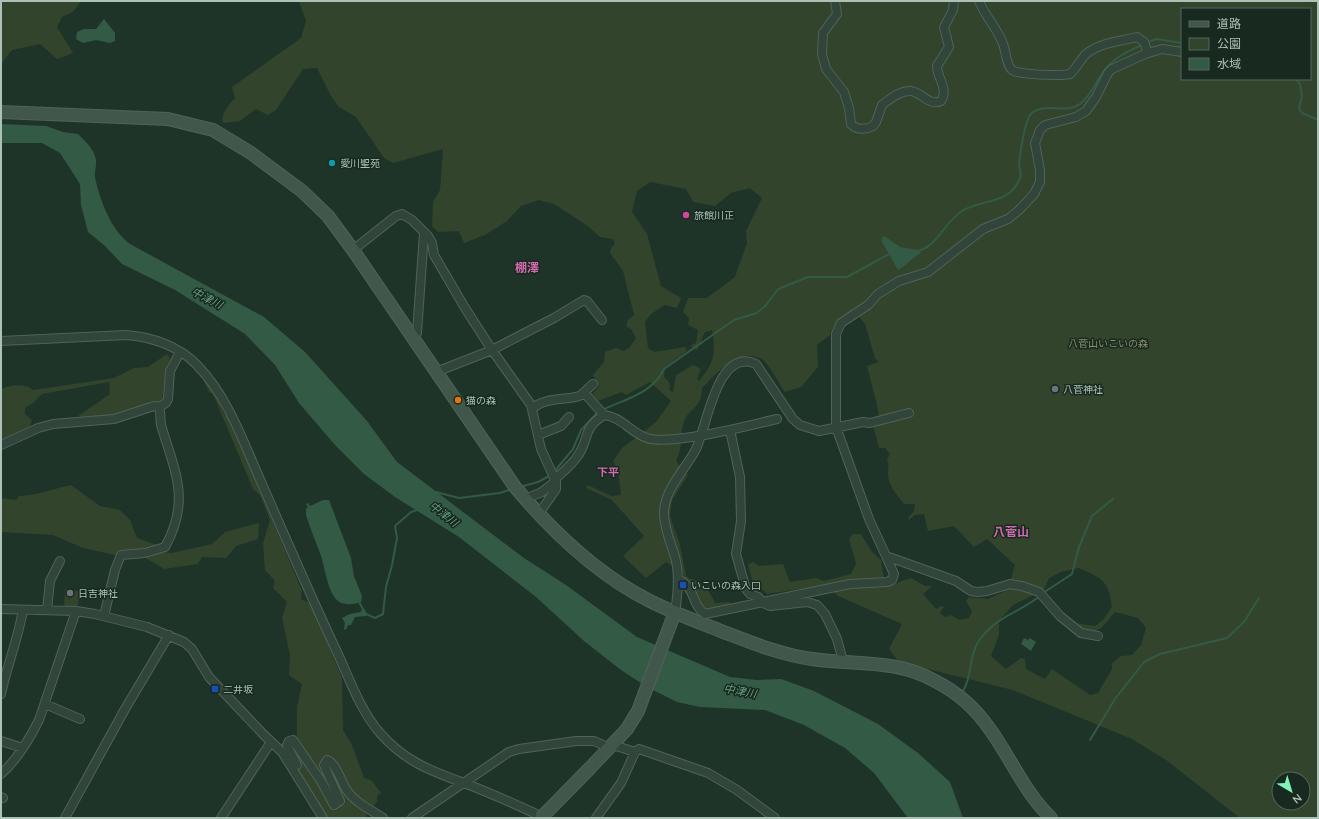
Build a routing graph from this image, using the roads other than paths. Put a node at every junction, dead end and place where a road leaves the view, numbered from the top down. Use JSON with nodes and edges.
{"nodes":[{"id":1,"x":835,"y":1,"type":"edge"},
{"id":2,"x":954,"y":1,"type":"edge"},
{"id":3,"x":979,"y":1,"type":"edge"},
{"id":4,"x":1146,"y":48,"type":"junction"},
{"id":5,"x":1181,"y":52,"type":"edge"},
{"id":6,"x":1,"y":112,"type":"edge"},
{"id":7,"x":424,"y":233,"type":"junction"},
{"id":8,"x":353,"y":250,"type":"junction"},
{"id":9,"x":602,"y":320,"type":"dead end"},
{"id":10,"x":412,"y":338,"type":"junction"},
{"id":11,"x":1,"y":341,"type":"edge"},
{"id":12,"x":492,"y":350,"type":"junction"},
{"id":13,"x":180,"y":352,"type":"junction"},
{"id":14,"x":436,"y":372,"type":"junction"},
{"id":15,"x":593,"y":384,"type":"dead end"},
{"id":16,"x":581,"y":395,"type":"junction"},
{"id":17,"x":159,"y":407,"type":"junction"},
{"id":18,"x":532,"y":409,"type":"junction"},
{"id":19,"x":601,"y":412,"type":"junction"},
{"id":20,"x":909,"y":413,"type":"dead end"},
{"id":21,"x":569,"y":417,"type":"dead end"},
{"id":22,"x":777,"y":419,"type":"dead end"},
{"id":23,"x":836,"y":427,"type":"junction"},
{"id":24,"x":730,"y":430,"type":"junction"},
{"id":25,"x":702,"y":434,"type":"junction"},
{"id":26,"x":538,"y":435,"type":"junction"},
{"id":27,"x":1,"y":445,"type":"edge"},
{"id":28,"x":555,"y":479,"type":"junction"},
{"id":29,"x":525,"y":499,"type":"junction"},
{"id":30,"x":538,"y":514,"type":"junction"},
{"id":31,"x":886,"y":556,"type":"junction"},
{"id":32,"x":60,"y":561,"type":"dead end"},
{"id":33,"x":678,"y":579,"type":"junction"},
{"id":34,"x":763,"y":603,"type":"junction"},
{"id":35,"x":1,"y":609,"type":"edge"},
{"id":36,"x":23,"y":610,"type":"junction"},
{"id":37,"x":47,"y":610,"type":"junction"},
{"id":38,"x":76,"y":611,"type":"junction"},
{"id":39,"x":104,"y":616,"type":"junction"},
{"id":40,"x":674,"y":616,"type":"junction"},
{"id":41,"x":169,"y":635,"type":"junction"},
{"id":42,"x":1098,"y":636,"type":"dead end"},
{"id":43,"x":843,"y":661,"type":"junction"},
{"id":44,"x":3,"y":678,"type":"edge"},
{"id":45,"x":1,"y":694,"type":"edge"},
{"id":46,"x":45,"y":704,"type":"junction"},
{"id":47,"x":80,"y":719,"type":"dead end"},
{"id":48,"x":1,"y":741,"type":"edge"},
{"id":49,"x":271,"y":742,"type":"junction"},
{"id":50,"x":613,"y":745,"type":"junction"},
{"id":51,"x":23,"y":748,"type":"junction"},
{"id":52,"x":635,"y":752,"type":"junction"},
{"id":53,"x":1,"y":774,"type":"edge"},
{"id":54,"x":463,"y":782,"type":"junction"},
{"id":55,"x":302,"y":783,"type":"junction"},
{"id":56,"x":64,"y":818,"type":"edge"},
{"id":57,"x":221,"y":818,"type":"edge"},
{"id":58,"x":323,"y":818,"type":"edge"},
{"id":59,"x":383,"y":818,"type":"edge"},
{"id":60,"x":412,"y":818,"type":"edge"},
{"id":61,"x":541,"y":818,"type":"edge"},
{"id":62,"x":545,"y":818,"type":"edge"},
{"id":63,"x":596,"y":818,"type":"edge"},
{"id":64,"x":775,"y":818,"type":"edge"},
{"id":65,"x":1051,"y":818,"type":"edge"}],
"edges":[{"from":1,"to":2,"type":"street"},
{"from":3,"to":4,"type":"street"},
{"from":4,"to":5,"type":"street"},
{"from":4,"to":23,"type":"street"},
{"from":6,"to":8,"type":"street"},
{"from":7,"to":8,"type":"street"},
{"from":7,"to":10,"type":"street"},
{"from":7,"to":12,"type":"street"},
{"from":8,"to":10,"type":"street"},
{"from":9,"to":12,"type":"street"},
{"from":10,"to":14,"type":"street"},
{"from":11,"to":13,"type":"street"},
{"from":12,"to":14,"type":"street"},
{"from":12,"to":18,"type":"street"},
{"from":13,"to":17,"type":"street"},
{"from":13,"to":54,"type":"street"},
{"from":14,"to":29,"type":"street"},
{"from":15,"to":16,"type":"street"},
{"from":16,"to":18,"type":"street"},
{"from":16,"to":19,"type":"street"},
{"from":17,"to":27,"type":"street"},
{"from":17,"to":39,"type":"street"},
{"from":18,"to":26,"type":"street"},
{"from":19,"to":25,"type":"street"},
{"from":19,"to":28,"type":"street"},
{"from":20,"to":23,"type":"street"},
{"from":21,"to":26,"type":"street"},
{"from":22,"to":24,"type":"street"},
{"from":23,"to":25,"type":"street"},
{"from":23,"to":31,"type":"street"},
{"from":24,"to":25,"type":"street"},
{"from":24,"to":34,"type":"street"},
{"from":25,"to":33,"type":"street"},
{"from":26,"to":28,"type":"street"},
{"from":28,"to":29,"type":"street"},
{"from":28,"to":30,"type":"street"},
{"from":29,"to":30,"type":"street"},
{"from":30,"to":40,"type":"street"},
{"from":31,"to":34,"type":"street"},
{"from":31,"to":42,"type":"street"},
{"from":32,"to":37,"type":"street"},
{"from":33,"to":34,"type":"street"},
{"from":33,"to":40,"type":"street"},
{"from":34,"to":43,"type":"street"},
{"from":35,"to":36,"type":"street"},
{"from":36,"to":37,"type":"street"},
{"from":36,"to":44,"type":"street"},
{"from":37,"to":38,"type":"street"},
{"from":38,"to":39,"type":"street"},
{"from":38,"to":46,"type":"street"},
{"from":39,"to":41,"type":"street"},
{"from":40,"to":43,"type":"street"},
{"from":40,"to":50,"type":"street"},
{"from":41,"to":49,"type":"street"},
{"from":41,"to":56,"type":"street"},
{"from":43,"to":65,"type":"street"},
{"from":44,"to":45,"type":"street"},
{"from":46,"to":47,"type":"street"},
{"from":46,"to":51,"type":"street"},
{"from":48,"to":51,"type":"street"},
{"from":49,"to":55,"type":"street"},
{"from":49,"to":57,"type":"street"},
{"from":50,"to":52,"type":"street"},
{"from":50,"to":54,"type":"street"},
{"from":50,"to":61,"type":"street","bridge":true},
{"from":51,"to":53,"type":"street"},
{"from":52,"to":63,"type":"street"},
{"from":52,"to":64,"type":"street"},
{"from":54,"to":60,"type":"street"},
{"from":54,"to":62,"type":"street"},
{"from":55,"to":58,"type":"street"},
{"from":55,"to":59,"type":"street"}]}
